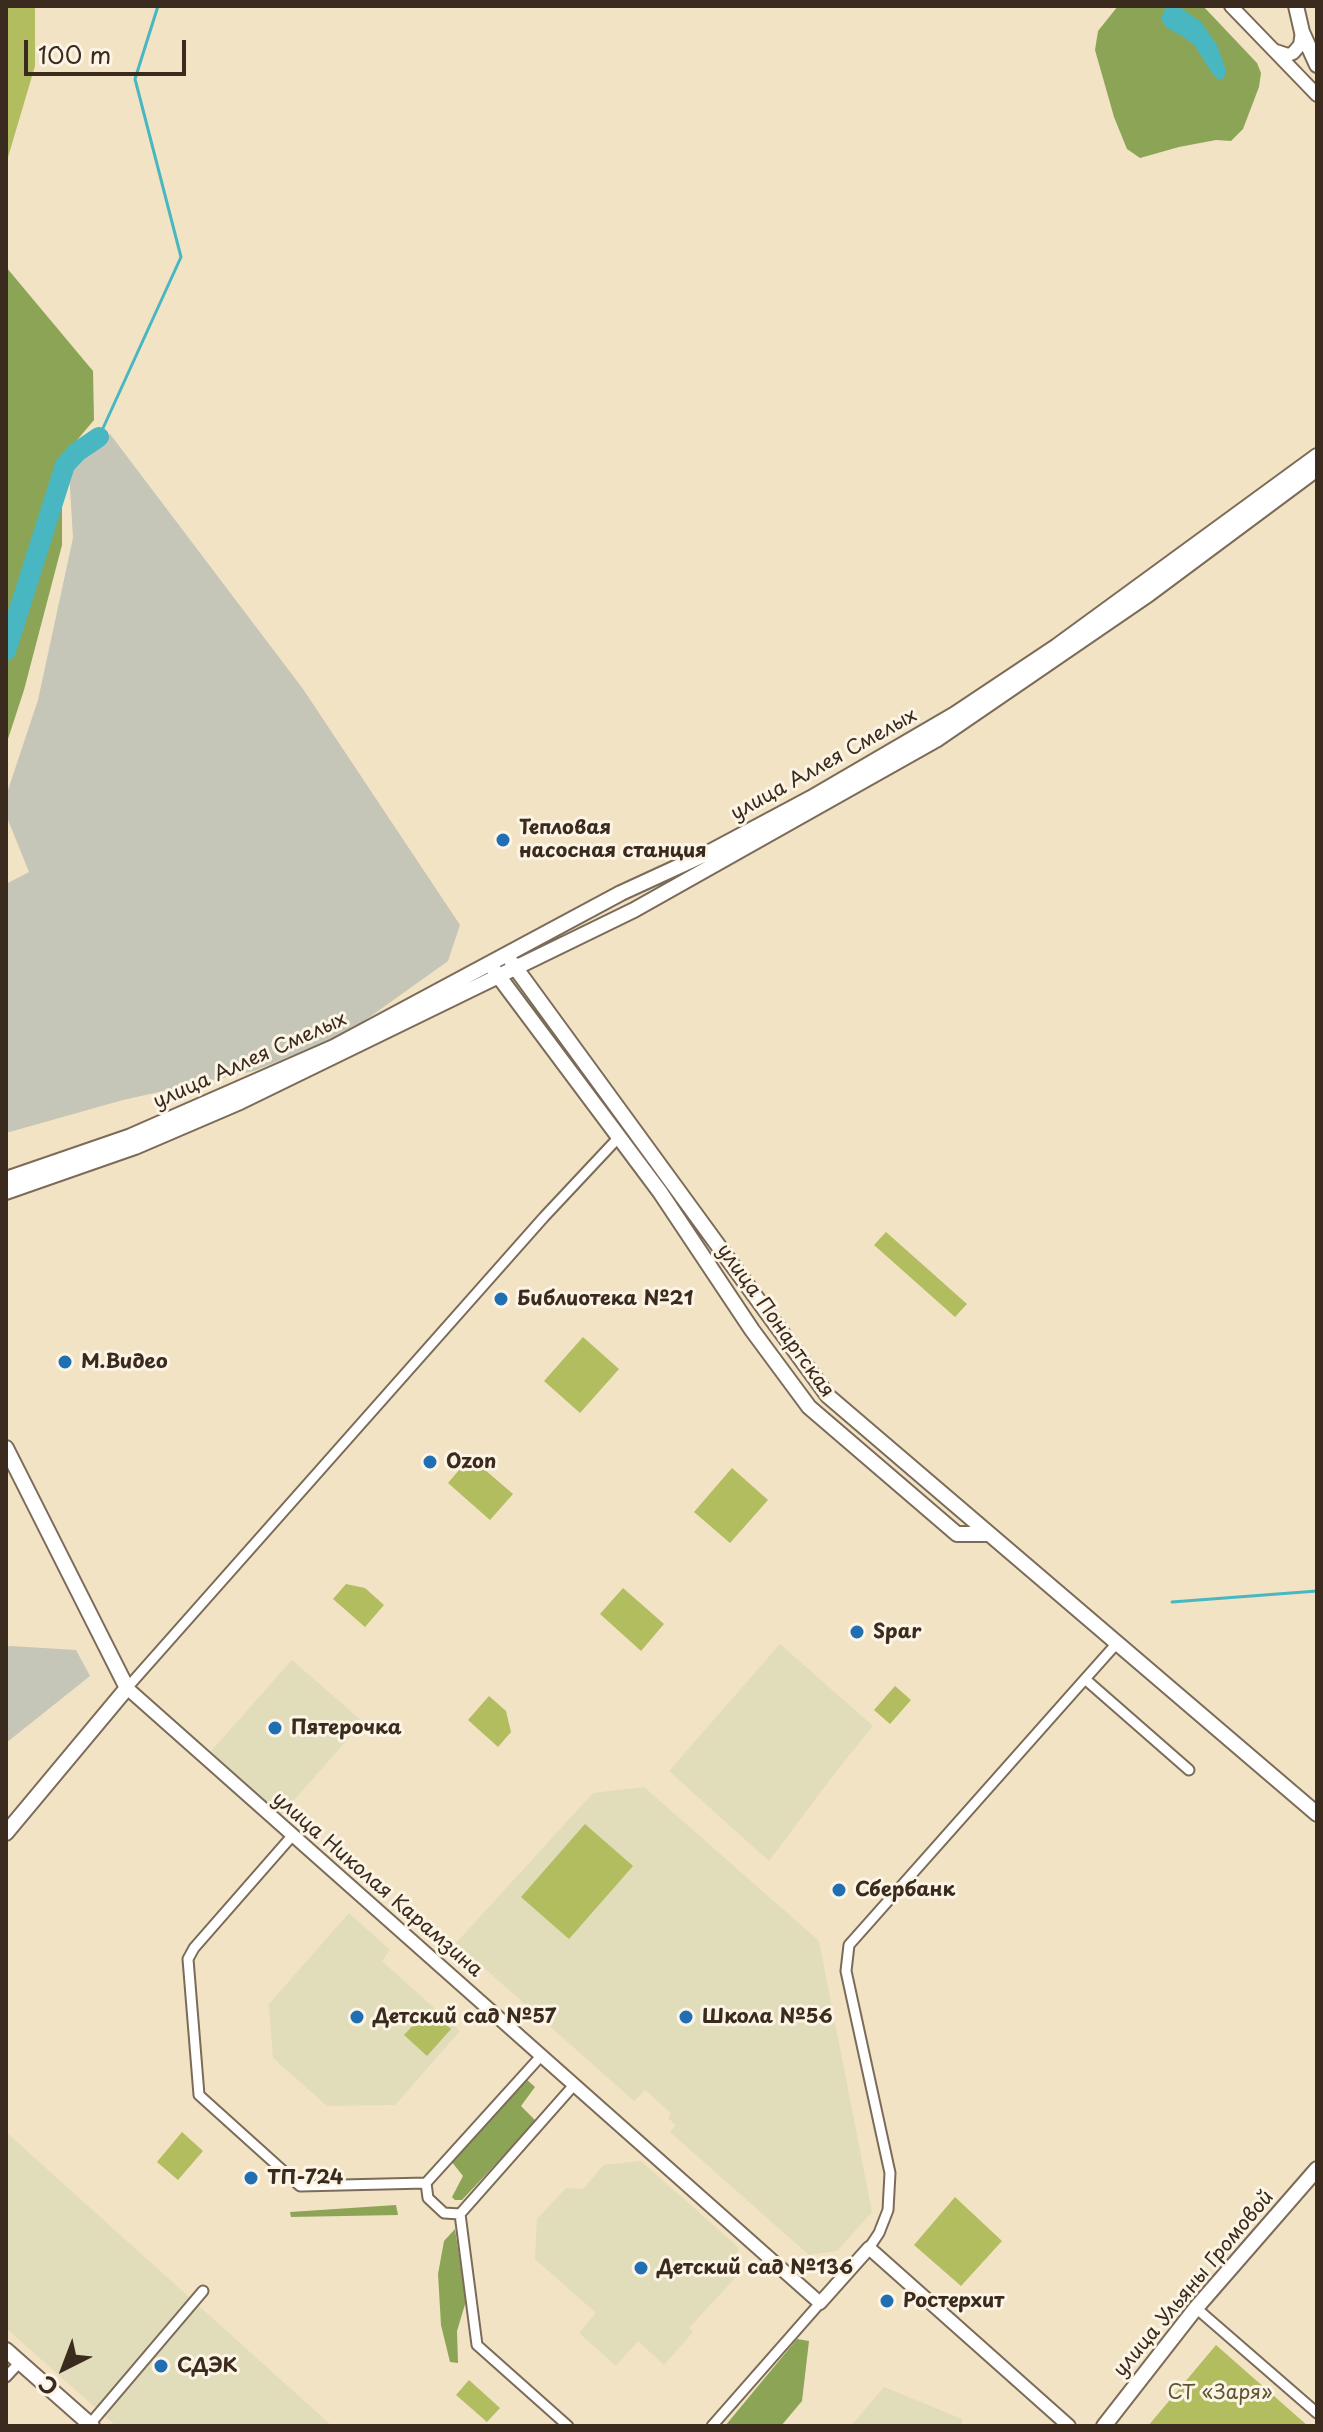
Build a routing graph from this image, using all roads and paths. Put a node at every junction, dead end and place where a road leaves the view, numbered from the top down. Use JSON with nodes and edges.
{"nodes":[{"id":1,"x":1231,"y":6,"type":"edge"},
{"id":2,"x":1296,"y":6,"type":"edge"},
{"id":3,"x":1302,"y":32,"type":"junction"},
{"id":4,"x":1273,"y":49,"type":"junction"},
{"id":5,"x":1317,"y":65,"type":"edge"},
{"id":6,"x":1317,"y":95,"type":"edge"},
{"id":7,"x":1317,"y":456,"type":"edge"},
{"id":8,"x":1317,"y":469,"type":"edge"},
{"id":9,"x":506,"y":955,"type":"junction"},
{"id":10,"x":489,"y":964,"type":"junction"},
{"id":11,"x":517,"y":969,"type":"junction"},
{"id":12,"x":500,"y":977,"type":"junction"},
{"id":13,"x":619,"y":1137,"type":"junction"},
{"id":14,"x":6,"y":1179,"type":"edge"},
{"id":15,"x":674,"y":1182,"type":"junction"},
{"id":16,"x":6,"y":1192,"type":"edge"},
{"id":17,"x":660,"y":1192,"type":"junction"},
{"id":18,"x":6,"y":1448,"type":"edge"},
{"id":19,"x":970,"y":1518,"type":"junction"},
{"id":20,"x":957,"y":1534,"type":"junction"},
{"id":21,"x":988,"y":1534,"type":"junction"},
{"id":22,"x":1118,"y":1642,"type":"junction"},
{"id":23,"x":1085,"y":1679,"type":"junction"},
{"id":24,"x":127,"y":1688,"type":"junction"},
{"id":25,"x":1189,"y":1770,"type":"dead end"},
{"id":26,"x":1317,"y":1814,"type":"edge"},
{"id":27,"x":6,"y":1833,"type":"edge"},
{"id":28,"x":292,"y":1836,"type":"junction"},
{"id":29,"x":541,"y":2056,"type":"junction"},
{"id":30,"x":574,"y":2085,"type":"junction"},
{"id":31,"x":1317,"y":2169,"type":"edge"},
{"id":32,"x":426,"y":2183,"type":"junction"},
{"id":33,"x":460,"y":2214,"type":"junction"},
{"id":34,"x":869,"y":2248,"type":"junction"},
{"id":35,"x":203,"y":2291,"type":"dead end"},
{"id":36,"x":820,"y":2303,"type":"junction"},
{"id":37,"x":1196,"y":2308,"type":"junction"},
{"id":38,"x":6,"y":2350,"type":"edge"},
{"id":39,"x":20,"y":2362,"type":"junction"},
{"id":40,"x":6,"y":2377,"type":"edge"},
{"id":41,"x":1317,"y":2413,"type":"edge"},
{"id":42,"x":91,"y":2425,"type":"edge"},
{"id":43,"x":568,"y":2426,"type":"edge"},
{"id":44,"x":712,"y":2426,"type":"edge"},
{"id":45,"x":1069,"y":2426,"type":"edge"},
{"id":46,"x":1104,"y":2426,"type":"edge"}],
"edges":[{"from":1,"to":4,"type":"street"},
{"from":2,"to":3,"type":"main road"},
{"from":3,"to":4,"type":"street"},
{"from":3,"to":5,"type":"main road"},
{"from":4,"to":6,"type":"street"},
{"from":7,"to":9,"type":"main road","name":"улица Аллея Смелых"},
{"from":8,"to":11,"type":"main road"},
{"from":9,"to":10,"type":"main road","name":"улица Аллея Смелых"},
{"from":9,"to":11,"type":"main road","name":"улица Понартская"},
{"from":10,"to":12,"type":"main road","name":"улица Понартская"},
{"from":10,"to":14,"type":"main road","name":"улица Аллея Смелых"},
{"from":11,"to":12,"type":"main road"},
{"from":11,"to":15,"type":"main road","name":"улица Понартская"},
{"from":12,"to":13,"type":"main road","name":"улица Понартская"},
{"from":12,"to":16,"type":"main road"},
{"from":13,"to":17,"type":"main road","name":"улица Понартская"},
{"from":13,"to":24,"type":"street"},
{"from":15,"to":17,"type":"main road"},
{"from":15,"to":19,"type":"main road","name":"улица Понартская"},
{"from":17,"to":20,"type":"main road","name":"улица Понартская"},
{"from":18,"to":24,"type":"main road","name":"улица Николая Карамзина"},
{"from":19,"to":20,"type":"main road"},
{"from":19,"to":21,"type":"main road","name":"улица Понартская"},
{"from":20,"to":21,"type":"main road"},
{"from":21,"to":22,"type":"main road","name":"улица Понартская"},
{"from":22,"to":23,"type":"street"},
{"from":22,"to":26,"type":"main road","name":"улица Понартская"},
{"from":23,"to":25,"type":"street"},
{"from":23,"to":34,"type":"street"},
{"from":24,"to":27,"type":"main road"},
{"from":24,"to":28,"type":"street","name":"улица Николая Карамзина"},
{"from":28,"to":29,"type":"street","name":"улица Николая Карамзина"},
{"from":28,"to":32,"type":"street"},
{"from":29,"to":30,"type":"street","name":"улица Николая Карамзина"},
{"from":29,"to":32,"type":"street"},
{"from":30,"to":33,"type":"street"},
{"from":30,"to":36,"type":"street","name":"улица Николая Карамзина"},
{"from":31,"to":37,"type":"main road","name":"улица Ульяны Громовой"},
{"from":32,"to":33,"type":"street"},
{"from":33,"to":43,"type":"street"},
{"from":34,"to":36,"type":"street"},
{"from":34,"to":45,"type":"street"},
{"from":35,"to":42,"type":"street"},
{"from":36,"to":44,"type":"street"},
{"from":37,"to":41,"type":"street"},
{"from":37,"to":46,"type":"main road","name":"улица Ульяны Громовой"},
{"from":38,"to":39,"type":"main road"},
{"from":39,"to":40,"type":"street"},
{"from":39,"to":42,"type":"main road"}]}
